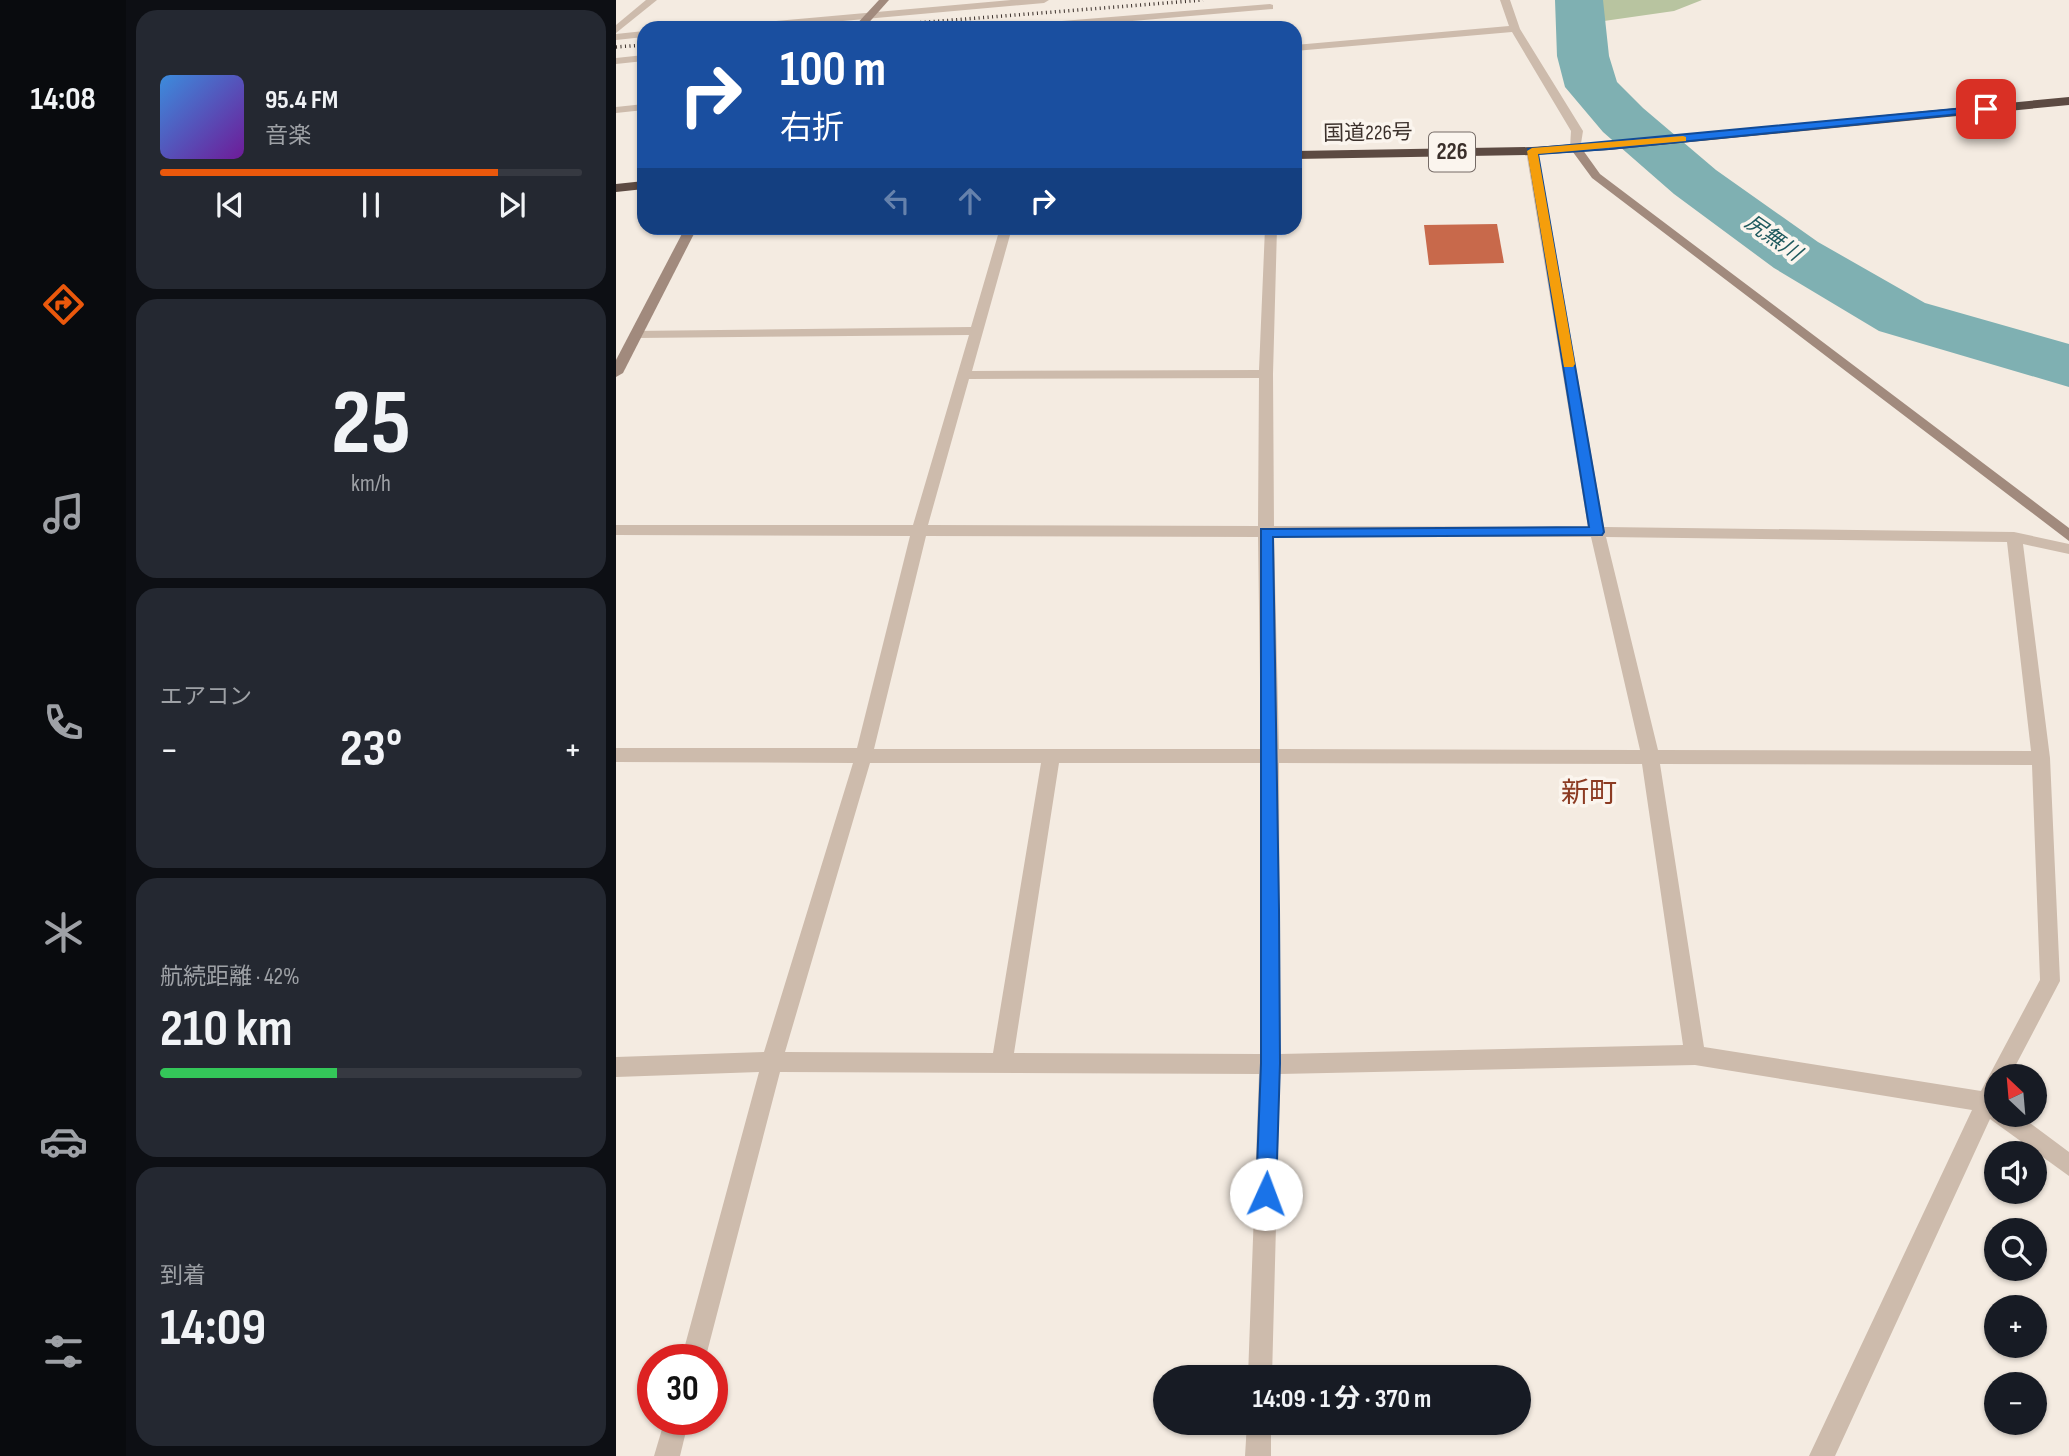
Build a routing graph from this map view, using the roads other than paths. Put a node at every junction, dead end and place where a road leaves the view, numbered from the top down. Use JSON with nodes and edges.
{"nodes":[{"id":1,"x":652,"y":0,"type":"edge"},
{"id":2,"x":884,"y":0,"type":"edge"},
{"id":3,"x":1044,"y":0,"type":"edge"},
{"id":4,"x":1505,"y":0,"type":"edge"},
{"id":5,"x":1270,"y":6,"type":"dead end"},
{"id":6,"x":1173,"y":15,"type":"junction"},
{"id":7,"x":870,"y":16,"type":"junction"},
{"id":8,"x":812,"y":21,"type":"edge"},
{"id":9,"x":865,"y":21,"type":"edge"},
{"id":10,"x":1100,"y":21,"type":"edge"},
{"id":11,"x":1173,"y":21,"type":"edge"},
{"id":12,"x":1515,"y":29,"type":"junction"},
{"id":13,"x":616,"y":30,"type":"edge"},
{"id":14,"x":637,"y":35,"type":"edge"},
{"id":15,"x":616,"y":37,"type":"edge"},
{"id":16,"x":1302,"y":47,"type":"edge"},
{"id":17,"x":637,"y":59,"type":"edge"},
{"id":18,"x":616,"y":61,"type":"edge"},
{"id":19,"x":2069,"y":101,"type":"edge"},
{"id":20,"x":637,"y":108,"type":"edge"},
{"id":21,"x":616,"y":110,"type":"edge"},
{"id":22,"x":1576,"y":148,"type":"junction"},
{"id":23,"x":1532,"y":151,"type":"junction"},
{"id":24,"x":1302,"y":155,"type":"edge"},
{"id":25,"x":637,"y":185,"type":"edge"},
{"id":26,"x":616,"y":188,"type":"edge"},
{"id":27,"x":687,"y":235,"type":"edge"},
{"id":28,"x":1004,"y":235,"type":"edge"},
{"id":29,"x":1271,"y":235,"type":"edge"},
{"id":30,"x":978,"y":331,"type":"junction"},
{"id":31,"x":637,"y":334,"type":"junction"},
{"id":32,"x":617,"y":368,"type":"edge"},
{"id":33,"x":1266,"y":374,"type":"junction"},
{"id":34,"x":964,"y":375,"type":"junction"},
{"id":35,"x":616,"y":530,"type":"edge"},
{"id":36,"x":919,"y":531,"type":"junction"},
{"id":37,"x":1266,"y":532,"type":"junction"},
{"id":38,"x":1597,"y":532,"type":"junction"},
{"id":39,"x":2069,"y":536,"type":"edge"},
{"id":40,"x":2014,"y":537,"type":"junction"},
{"id":41,"x":2069,"y":549,"type":"edge"},
{"id":42,"x":864,"y":754,"type":"junction"},
{"id":43,"x":1270,"y":754,"type":"junction"},
{"id":44,"x":616,"y":755,"type":"edge"},
{"id":45,"x":1051,"y":755,"type":"junction"},
{"id":46,"x":1650,"y":755,"type":"junction"},
{"id":47,"x":2041,"y":758,"type":"junction"},
{"id":48,"x":1695,"y":1055,"type":"junction"},
{"id":49,"x":772,"y":1062,"type":"junction"},
{"id":50,"x":1002,"y":1063,"type":"junction"},
{"id":51,"x":1270,"y":1063,"type":"junction"},
{"id":52,"x":2006,"y":1064,"type":"edge"},
{"id":53,"x":616,"y":1067,"type":"edge"},
{"id":54,"x":1984,"y":1107,"type":"edge"},
{"id":55,"x":1986,"y":1127,"type":"edge"},
{"id":56,"x":2019,"y":1127,"type":"edge"},
{"id":57,"x":2069,"y":1165,"type":"edge"},
{"id":58,"x":697,"y":1344,"type":"edge"},
{"id":59,"x":1260,"y":1365,"type":"edge"},
{"id":60,"x":673,"y":1435,"type":"edge"},
{"id":61,"x":1259,"y":1435,"type":"edge"},
{"id":62,"x":667,"y":1456,"type":"edge"},
{"id":63,"x":1258,"y":1456,"type":"edge"},
{"id":64,"x":1822,"y":1456,"type":"edge"}],
"edges":[{"from":1,"to":13,"type":"street"},
{"from":2,"to":7,"type":"street"},
{"from":3,"to":7,"type":"street"},
{"from":4,"to":12,"type":"street"},
{"from":5,"to":6,"type":"street"},
{"from":6,"to":10,"type":"street"},
{"from":6,"to":11,"type":"street"},
{"from":7,"to":8,"type":"street"},
{"from":7,"to":9,"type":"street"},
{"from":12,"to":16,"type":"street"},
{"from":12,"to":22,"type":"street"},
{"from":14,"to":15,"type":"street"},
{"from":17,"to":18,"type":"street"},
{"from":19,"to":22,"type":"highway","name":"国道226号","number":"226"},
{"from":20,"to":21,"type":"street"},
{"from":22,"to":23,"type":"highway","name":"国道226号","number":"226"},
{"from":22,"to":39,"type":"street"},
{"from":23,"to":24,"type":"highway","name":"国道226号","number":"226"},
{"from":23,"to":38,"type":"street"},
{"from":25,"to":26,"type":"highway"},
{"from":27,"to":31,"type":"street"},
{"from":28,"to":30,"type":"street"},
{"from":29,"to":33,"type":"street"},
{"from":30,"to":31,"type":"street"},
{"from":30,"to":34,"type":"street"},
{"from":31,"to":32,"type":"street"},
{"from":33,"to":34,"type":"street"},
{"from":33,"to":37,"type":"street"},
{"from":34,"to":36,"type":"street"},
{"from":35,"to":36,"type":"street"},
{"from":36,"to":37,"type":"street"},
{"from":36,"to":42,"type":"street"},
{"from":37,"to":38,"type":"street"},
{"from":37,"to":43,"type":"street"},
{"from":38,"to":40,"type":"street"},
{"from":38,"to":46,"type":"street"},
{"from":40,"to":41,"type":"street"},
{"from":40,"to":47,"type":"street"},
{"from":42,"to":44,"type":"street"},
{"from":42,"to":45,"type":"street"},
{"from":42,"to":49,"type":"street"},
{"from":43,"to":45,"type":"street"},
{"from":43,"to":46,"type":"street"},
{"from":43,"to":51,"type":"street"},
{"from":45,"to":50,"type":"street"},
{"from":46,"to":47,"type":"street"},
{"from":46,"to":48,"type":"street"},
{"from":47,"to":52,"type":"street"},
{"from":48,"to":51,"type":"street"},
{"from":48,"to":54,"type":"street"},
{"from":49,"to":50,"type":"street"},
{"from":49,"to":53,"type":"street"},
{"from":49,"to":58,"type":"street"},
{"from":50,"to":51,"type":"street"},
{"from":51,"to":59,"type":"street"},
{"from":55,"to":64,"type":"street"},
{"from":56,"to":57,"type":"street"},
{"from":60,"to":62,"type":"street"},
{"from":61,"to":63,"type":"street"}]}
